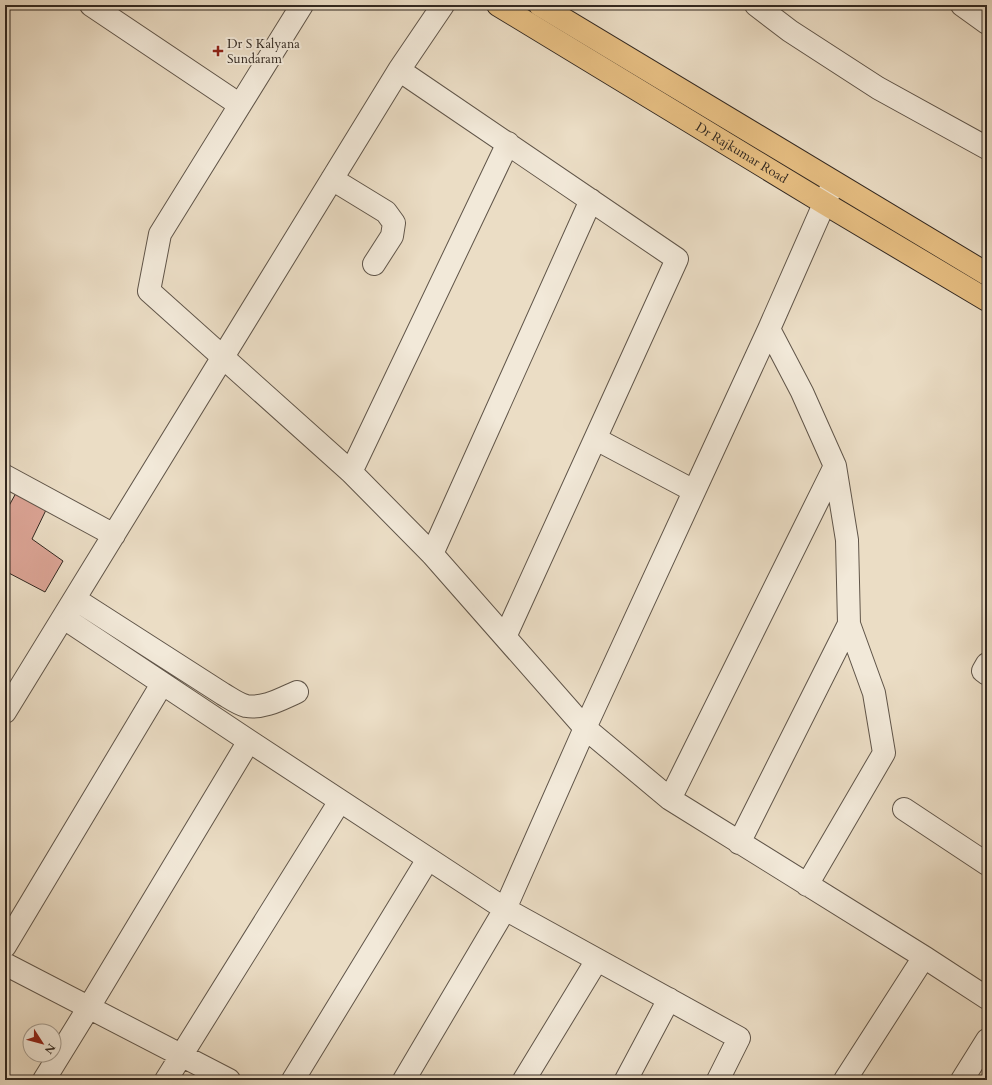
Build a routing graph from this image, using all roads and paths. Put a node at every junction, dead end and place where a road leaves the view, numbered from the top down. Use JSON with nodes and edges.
{"nodes":[{"id":1,"x":91,"y":5,"type":"edge"},
{"id":2,"x":443,"y":5,"type":"edge"},
{"id":3,"x":498,"y":5,"type":"edge"},
{"id":4,"x":540,"y":5,"type":"edge"},
{"id":5,"x":756,"y":5,"type":"edge"},
{"id":6,"x":962,"y":5,"type":"edge"},
{"id":7,"x":299,"y":6,"type":"edge"},
{"id":8,"x":987,"y":23,"type":"edge"},
{"id":9,"x":399,"y":70,"type":"junction"},
{"id":10,"x":240,"y":105,"type":"junction"},
{"id":11,"x":508,"y":143,"type":"junction"},
{"id":12,"x":987,"y":148,"type":"edge"},
{"id":13,"x":332,"y":179,"type":"junction"},
{"id":14,"x":834,"y":182,"type":"junction"},
{"id":15,"x":591,"y":200,"type":"junction"},
{"id":16,"x":824,"y":203,"type":"junction"},
{"id":17,"x":374,"y":264,"type":"dead end"},
{"id":18,"x":987,"y":274,"type":"edge"},
{"id":19,"x":987,"y":300,"type":"edge"},
{"id":20,"x":768,"y":330,"type":"junction"},
{"id":21,"x":222,"y":356,"type":"junction"},
{"id":22,"x":596,"y":439,"type":"junction"},
{"id":23,"x":835,"y":466,"type":"junction"},
{"id":24,"x":351,"y":472,"type":"junction"},
{"id":25,"x":8,"y":484,"type":"edge"},
{"id":26,"x":694,"y":491,"type":"junction"},
{"id":27,"x":114,"y":535,"type":"junction"},
{"id":28,"x":432,"y":554,"type":"junction"},
{"id":29,"x":75,"y":599,"type":"junction"},
{"id":30,"x":64,"y":618,"type":"junction"},
{"id":31,"x":849,"y":624,"type":"junction"},
{"id":32,"x":505,"y":637,"type":"junction"},
{"id":33,"x":987,"y":664,"type":"edge"},
{"id":34,"x":987,"y":674,"type":"edge"},
{"id":35,"x":162,"y":684,"type":"junction"},
{"id":36,"x":297,"y":692,"type":"dead end"},
{"id":37,"x":5,"y":712,"type":"edge"},
{"id":38,"x":585,"y":728,"type":"junction"},
{"id":39,"x":249,"y":741,"type":"junction"},
{"id":40,"x":670,"y":799,"type":"junction"},
{"id":41,"x":340,"y":801,"type":"junction"},
{"id":42,"x":904,"y":809,"type":"dead end"},
{"id":43,"x":739,"y":843,"type":"junction"},
{"id":44,"x":428,"y":859,"type":"junction"},
{"id":45,"x":987,"y":864,"type":"edge"},
{"id":46,"x":807,"y":885,"type":"junction"},
{"id":47,"x":505,"y":909,"type":"junction"},
{"id":48,"x":5,"y":946,"type":"edge"},
{"id":49,"x":924,"y":957,"type":"junction"},
{"id":50,"x":597,"y":960,"type":"junction"},
{"id":51,"x":5,"y":964,"type":"edge"},
{"id":52,"x":987,"y":998,"type":"edge"},
{"id":53,"x":668,"y":999,"type":"junction"},
{"id":54,"x":89,"y":1007,"type":"junction"},
{"id":55,"x":987,"y":1040,"type":"edge"},
{"id":56,"x":181,"y":1055,"type":"junction"},
{"id":57,"x":44,"y":1080,"type":"edge"},
{"id":58,"x":166,"y":1080,"type":"edge"},
{"id":59,"x":230,"y":1080,"type":"edge"},
{"id":60,"x":293,"y":1080,"type":"edge"},
{"id":61,"x":404,"y":1080,"type":"edge"},
{"id":62,"x":524,"y":1080,"type":"edge"},
{"id":63,"x":626,"y":1080,"type":"edge"},
{"id":64,"x":718,"y":1080,"type":"edge"},
{"id":65,"x":845,"y":1080,"type":"edge"},
{"id":66,"x":962,"y":1080,"type":"edge"}],
"edges":[{"from":1,"to":10,"type":"street"},
{"from":2,"to":9,"type":"street"},
{"from":3,"to":16,"type":"main road","name":"Dr Rajkumar Road"},
{"from":4,"to":14,"type":"main road","name":"Dr Rajkumar Road"},
{"from":5,"to":12,"type":"street"},
{"from":6,"to":8,"type":"street"},
{"from":7,"to":10,"type":"street"},
{"from":9,"to":11,"type":"street"},
{"from":9,"to":13,"type":"street"},
{"from":10,"to":21,"type":"street"},
{"from":11,"to":15,"type":"street"},
{"from":11,"to":24,"type":"street"},
{"from":13,"to":17,"type":"street"},
{"from":13,"to":21,"type":"street"},
{"from":14,"to":16,"type":"street"},
{"from":14,"to":18,"type":"main road","name":"Dr Rajkumar Road"},
{"from":15,"to":22,"type":"street"},
{"from":15,"to":28,"type":"street"},
{"from":16,"to":19,"type":"main road","name":"Dr Rajkumar Road"},
{"from":16,"to":20,"type":"street"},
{"from":20,"to":23,"type":"street"},
{"from":20,"to":26,"type":"street"},
{"from":21,"to":24,"type":"street"},
{"from":21,"to":27,"type":"street"},
{"from":22,"to":26,"type":"street"},
{"from":22,"to":32,"type":"street"},
{"from":23,"to":31,"type":"street"},
{"from":23,"to":40,"type":"street"},
{"from":24,"to":28,"type":"street"},
{"from":25,"to":27,"type":"street"},
{"from":26,"to":38,"type":"street"},
{"from":27,"to":29,"type":"street"},
{"from":28,"to":32,"type":"street"},
{"from":29,"to":30,"type":"street"},
{"from":29,"to":36,"type":"street"},
{"from":30,"to":35,"type":"street"},
{"from":30,"to":37,"type":"street"},
{"from":31,"to":43,"type":"street"},
{"from":31,"to":46,"type":"street"},
{"from":32,"to":38,"type":"street"},
{"from":33,"to":34,"type":"street"},
{"from":35,"to":39,"type":"street"},
{"from":35,"to":48,"type":"street"},
{"from":38,"to":40,"type":"street"},
{"from":38,"to":47,"type":"street"},
{"from":39,"to":41,"type":"street"},
{"from":39,"to":54,"type":"street"},
{"from":40,"to":43,"type":"street"},
{"from":41,"to":44,"type":"street"},
{"from":41,"to":56,"type":"street"},
{"from":42,"to":45,"type":"street"},
{"from":43,"to":46,"type":"street"},
{"from":44,"to":47,"type":"street"},
{"from":44,"to":60,"type":"street"},
{"from":46,"to":49,"type":"street"},
{"from":47,"to":50,"type":"street"},
{"from":47,"to":61,"type":"street"},
{"from":49,"to":52,"type":"street"},
{"from":49,"to":65,"type":"street"},
{"from":50,"to":53,"type":"street"},
{"from":50,"to":62,"type":"street"},
{"from":51,"to":54,"type":"street"},
{"from":53,"to":63,"type":"street"},
{"from":53,"to":64,"type":"street"},
{"from":54,"to":56,"type":"street"},
{"from":54,"to":57,"type":"street"},
{"from":55,"to":66,"type":"street"},
{"from":56,"to":58,"type":"street"},
{"from":56,"to":59,"type":"street"}]}
